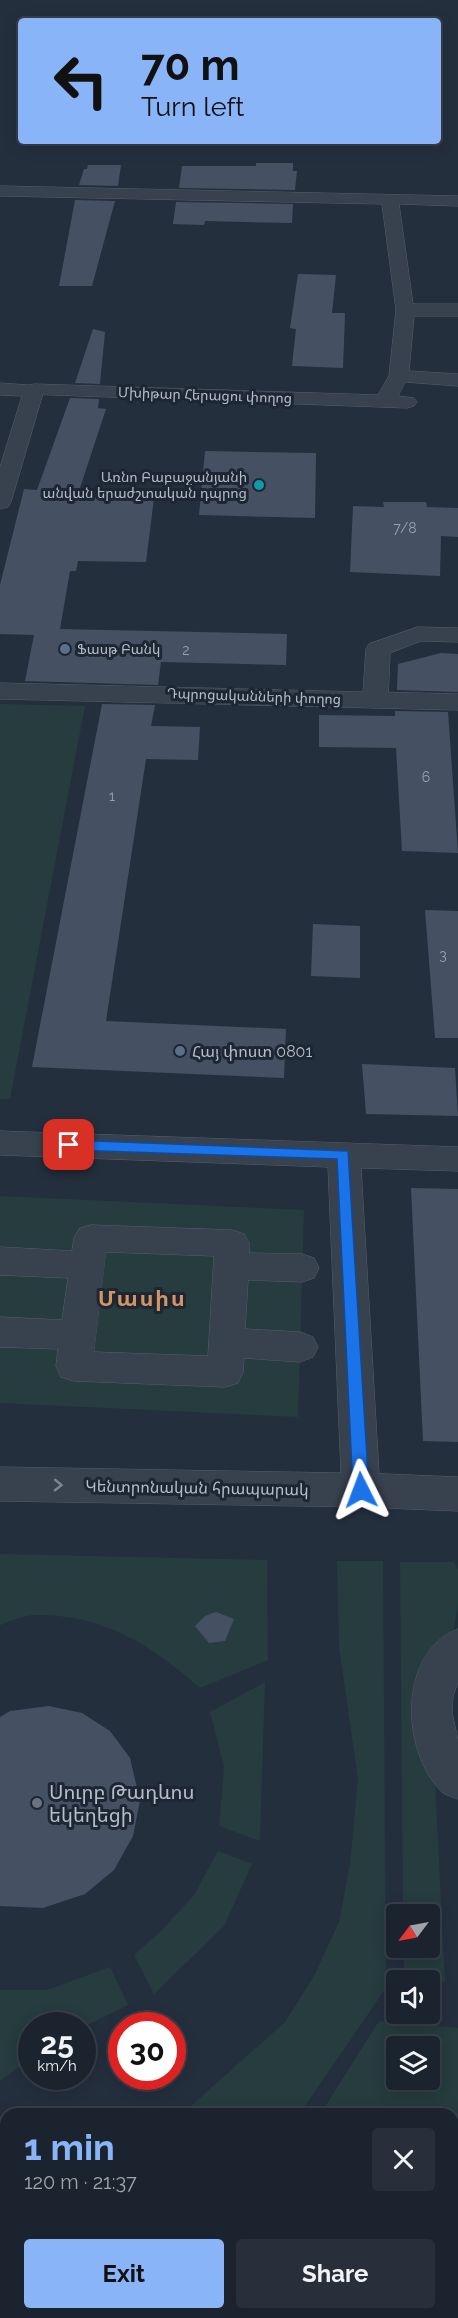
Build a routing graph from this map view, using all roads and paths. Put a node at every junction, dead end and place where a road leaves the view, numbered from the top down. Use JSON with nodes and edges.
{"nodes":[{"id":1,"x":0,"y":191,"type":"edge"},
{"id":2,"x":390,"y":199,"type":"junction"},
{"id":3,"x":458,"y":201,"type":"edge"},
{"id":4,"x":405,"y":310,"type":"junction"},
{"id":5,"x":458,"y":310,"type":"edge"},
{"id":6,"x":399,"y":376,"type":"junction"},
{"id":7,"x":458,"y":380,"type":"edge"},
{"id":8,"x":0,"y":389,"type":"edge"},
{"id":9,"x":34,"y":390,"type":"junction"},
{"id":10,"x":384,"y":401,"type":"junction"},
{"id":11,"x":409,"y":402,"type":"dead end"},
{"id":12,"x":0,"y":502,"type":"edge"},
{"id":13,"x":458,"y":635,"type":"edge"},
{"id":14,"x":0,"y":691,"type":"edge"},
{"id":15,"x":375,"y":700,"type":"junction"},
{"id":16,"x":458,"y":702,"type":"edge"},
{"id":17,"x":0,"y":1143,"type":"edge"},
{"id":18,"x":344,"y":1154,"type":"junction"},
{"id":19,"x":458,"y":1159,"type":"edge"},
{"id":20,"x":0,"y":1261,"type":"edge"},
{"id":21,"x":87,"y":1265,"type":"junction"},
{"id":22,"x":229,"y":1266,"type":"junction"},
{"id":23,"x":302,"y":1269,"type":"dead end"},
{"id":24,"x":0,"y":1332,"type":"edge"},
{"id":25,"x":78,"y":1335,"type":"junction"},
{"id":26,"x":227,"y":1342,"type":"junction"},
{"id":27,"x":300,"y":1347,"type":"dead end"},
{"id":28,"x":0,"y":1484,"type":"edge"},
{"id":29,"x":361,"y":1490,"type":"junction"},
{"id":30,"x":458,"y":1494,"type":"edge"},
{"id":31,"x":458,"y":1648,"type":"edge"},
{"id":32,"x":458,"y":1778,"type":"edge"}],
"edges":[{"from":1,"to":2,"type":"street"},
{"from":2,"to":3,"type":"street"},
{"from":2,"to":4,"type":"street"},
{"from":4,"to":5,"type":"street"},
{"from":4,"to":6,"type":"street"},
{"from":6,"to":7,"type":"street"},
{"from":6,"to":10,"type":"street"},
{"from":8,"to":9,"type":"street","name":"Մխիթար Հերացու փողոց"},
{"from":9,"to":10,"type":"street","name":"Մխիթար Հերացու փողոց"},
{"from":9,"to":12,"type":"street"},
{"from":10,"to":11,"type":"street","name":"Մխիթար Հերացու փողոց"},
{"from":13,"to":15,"type":"street"},
{"from":14,"to":15,"type":"street","name":"Դպրոցականների փողոց"},
{"from":15,"to":16,"type":"street","name":"Դպրոցականների փողոց"},
{"from":17,"to":18,"type":"street"},
{"from":18,"to":19,"type":"street"},
{"from":18,"to":29,"type":"street"},
{"from":20,"to":21,"type":"street"},
{"from":21,"to":22,"type":"street"},
{"from":21,"to":25,"type":"street"},
{"from":22,"to":23,"type":"street"},
{"from":22,"to":26,"type":"street"},
{"from":24,"to":25,"type":"street"},
{"from":25,"to":26,"type":"street"},
{"from":26,"to":27,"type":"street"},
{"from":28,"to":29,"type":"street","name":"Կենտրոնական հրապարակ","one_way":true},
{"from":29,"to":30,"type":"street","name":"Կենտրոնական հրապարակ"},
{"from":31,"to":32,"type":"street"}]}
